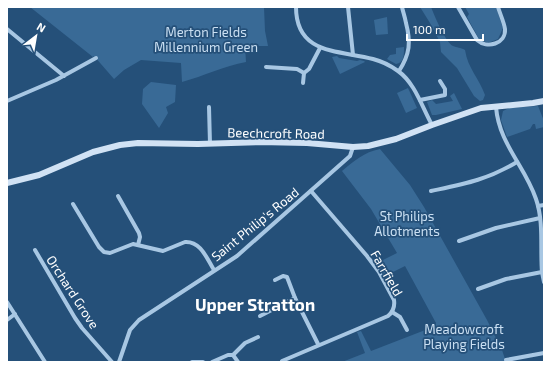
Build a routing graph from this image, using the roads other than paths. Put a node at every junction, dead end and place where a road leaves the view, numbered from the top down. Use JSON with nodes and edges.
{"nodes":[{"id":1,"x":296,"y":7,"type":"edge"},
{"id":2,"x":348,"y":7,"type":"edge"},
{"id":3,"x":402,"y":7,"type":"edge"},
{"id":4,"x":458,"y":7,"type":"edge"},
{"id":5,"x":498,"y":7,"type":"edge"},
{"id":6,"x":7,"y":29,"type":"edge"},
{"id":7,"x":320,"y":48,"type":"junction"},
{"id":8,"x":353,"y":55,"type":"junction"},
{"id":9,"x":96,"y":58,"type":"dead end"},
{"id":10,"x":266,"y":67,"type":"dead end"},
{"id":11,"x":399,"y":71,"type":"junction"},
{"id":12,"x":304,"y":73,"type":"junction"},
{"id":13,"x":64,"y":76,"type":"junction"},
{"id":14,"x":440,"y":81,"type":"dead end"},
{"id":15,"x":303,"y":83,"type":"dead end"},
{"id":16,"x":420,"y":100,"type":"junction"},
{"id":17,"x":544,"y":100,"type":"edge"},
{"id":18,"x":7,"y":101,"type":"edge"},
{"id":19,"x":209,"y":107,"type":"dead end"},
{"id":20,"x":496,"y":107,"type":"junction"},
{"id":21,"x":432,"y":125,"type":"junction"},
{"id":22,"x":210,"y":144,"type":"junction"},
{"id":23,"x":353,"y":147,"type":"junction"},
{"id":24,"x":517,"y":162,"type":"junction"},
{"id":25,"x":7,"y":183,"type":"edge"},
{"id":26,"x":311,"y":191,"type":"junction"},
{"id":27,"x":431,"y":191,"type":"dead end"},
{"id":28,"x":118,"y":196,"type":"dead end"},
{"id":29,"x":73,"y":204,"type":"dead end"},
{"id":30,"x":544,"y":205,"type":"edge"},
{"id":31,"x":538,"y":206,"type":"junction"},
{"id":32,"x":540,"y":218,"type":"junction"},
{"id":33,"x":459,"y":242,"type":"dead end"},
{"id":34,"x":138,"y":245,"type":"junction"},
{"id":35,"x":35,"y":250,"type":"dead end"},
{"id":36,"x":214,"y":270,"type":"junction"},
{"id":37,"x":542,"y":272,"type":"junction"},
{"id":38,"x":275,"y":280,"type":"dead end"},
{"id":39,"x":544,"y":282,"type":"edge"},
{"id":40,"x":478,"y":289,"type":"dead end"},
{"id":41,"x":295,"y":298,"type":"junction"},
{"id":42,"x":7,"y":302,"type":"edge"},
{"id":43,"x":392,"y":312,"type":"junction"},
{"id":44,"x":15,"y":314,"type":"junction"},
{"id":45,"x":260,"y":316,"type":"dead end"},
{"id":46,"x":7,"y":320,"type":"edge"},
{"id":47,"x":407,"y":330,"type":"dead end"},
{"id":48,"x":258,"y":337,"type":"dead end"},
{"id":49,"x":318,"y":344,"type":"junction"},
{"id":50,"x":544,"y":353,"type":"edge"},
{"id":51,"x":233,"y":355,"type":"junction"},
{"id":52,"x":506,"y":360,"type":"dead end"},
{"id":53,"x":282,"y":361,"type":"dead end"},
{"id":54,"x":45,"y":362,"type":"edge"},
{"id":55,"x":112,"y":362,"type":"edge"},
{"id":56,"x":119,"y":362,"type":"edge"},
{"id":57,"x":192,"y":362,"type":"edge"},
{"id":58,"x":203,"y":362,"type":"edge"},
{"id":59,"x":212,"y":362,"type":"edge"},
{"id":60,"x":238,"y":362,"type":"edge"}],
"edges":[{"from":1,"to":7,"type":"street"},
{"from":2,"to":8,"type":"street"},
{"from":3,"to":11,"type":"street"},
{"from":4,"to":5,"type":"street"},
{"from":6,"to":13,"type":"street"},
{"from":7,"to":8,"type":"street"},
{"from":7,"to":12,"type":"street"},
{"from":8,"to":11,"type":"street"},
{"from":9,"to":13,"type":"street"},
{"from":10,"to":12,"type":"street"},
{"from":11,"to":16,"type":"street"},
{"from":12,"to":15,"type":"street"},
{"from":13,"to":18,"type":"street"},
{"from":14,"to":16,"type":"street"},
{"from":16,"to":21,"type":"street"},
{"from":17,"to":20,"type":"main road","name":"Beechcroft Road"},
{"from":19,"to":22,"type":"street"},
{"from":20,"to":21,"type":"main road","name":"Beechcroft Road"},
{"from":20,"to":24,"type":"street"},
{"from":21,"to":23,"type":"main road","name":"Beechcroft Road"},
{"from":22,"to":23,"type":"main road","name":"Beechcroft Road"},
{"from":22,"to":25,"type":"main road","name":"Beechcroft Road"},
{"from":23,"to":26,"type":"street","name":"Saint Philip's Road"},
{"from":24,"to":27,"type":"street"},
{"from":24,"to":31,"type":"street"},
{"from":26,"to":36,"type":"street","name":"Saint Philip's Road"},
{"from":26,"to":43,"type":"street","name":"Farrfield"},
{"from":28,"to":34,"type":"street"},
{"from":29,"to":34,"type":"street"},
{"from":30,"to":31,"type":"street"},
{"from":31,"to":32,"type":"street"},
{"from":32,"to":33,"type":"street"},
{"from":32,"to":37,"type":"street"},
{"from":34,"to":36,"type":"street"},
{"from":35,"to":55,"type":"street","name":"Orchard Grove"},
{"from":36,"to":56,"type":"street","name":"Saint Philip's Road"},
{"from":37,"to":39,"type":"street"},
{"from":37,"to":40,"type":"street"},
{"from":38,"to":41,"type":"street"},
{"from":41,"to":45,"type":"street"},
{"from":41,"to":49,"type":"street"},
{"from":42,"to":44,"type":"street"},
{"from":43,"to":47,"type":"street","name":"Farrfield"},
{"from":43,"to":49,"type":"street","name":"Farrfield"},
{"from":44,"to":46,"type":"street"},
{"from":44,"to":54,"type":"street"},
{"from":48,"to":51,"type":"street"},
{"from":49,"to":53,"type":"street","name":"Farrfield"},
{"from":50,"to":52,"type":"street"},
{"from":51,"to":59,"type":"street"},
{"from":51,"to":60,"type":"street"},
{"from":57,"to":58,"type":"street"}]}
